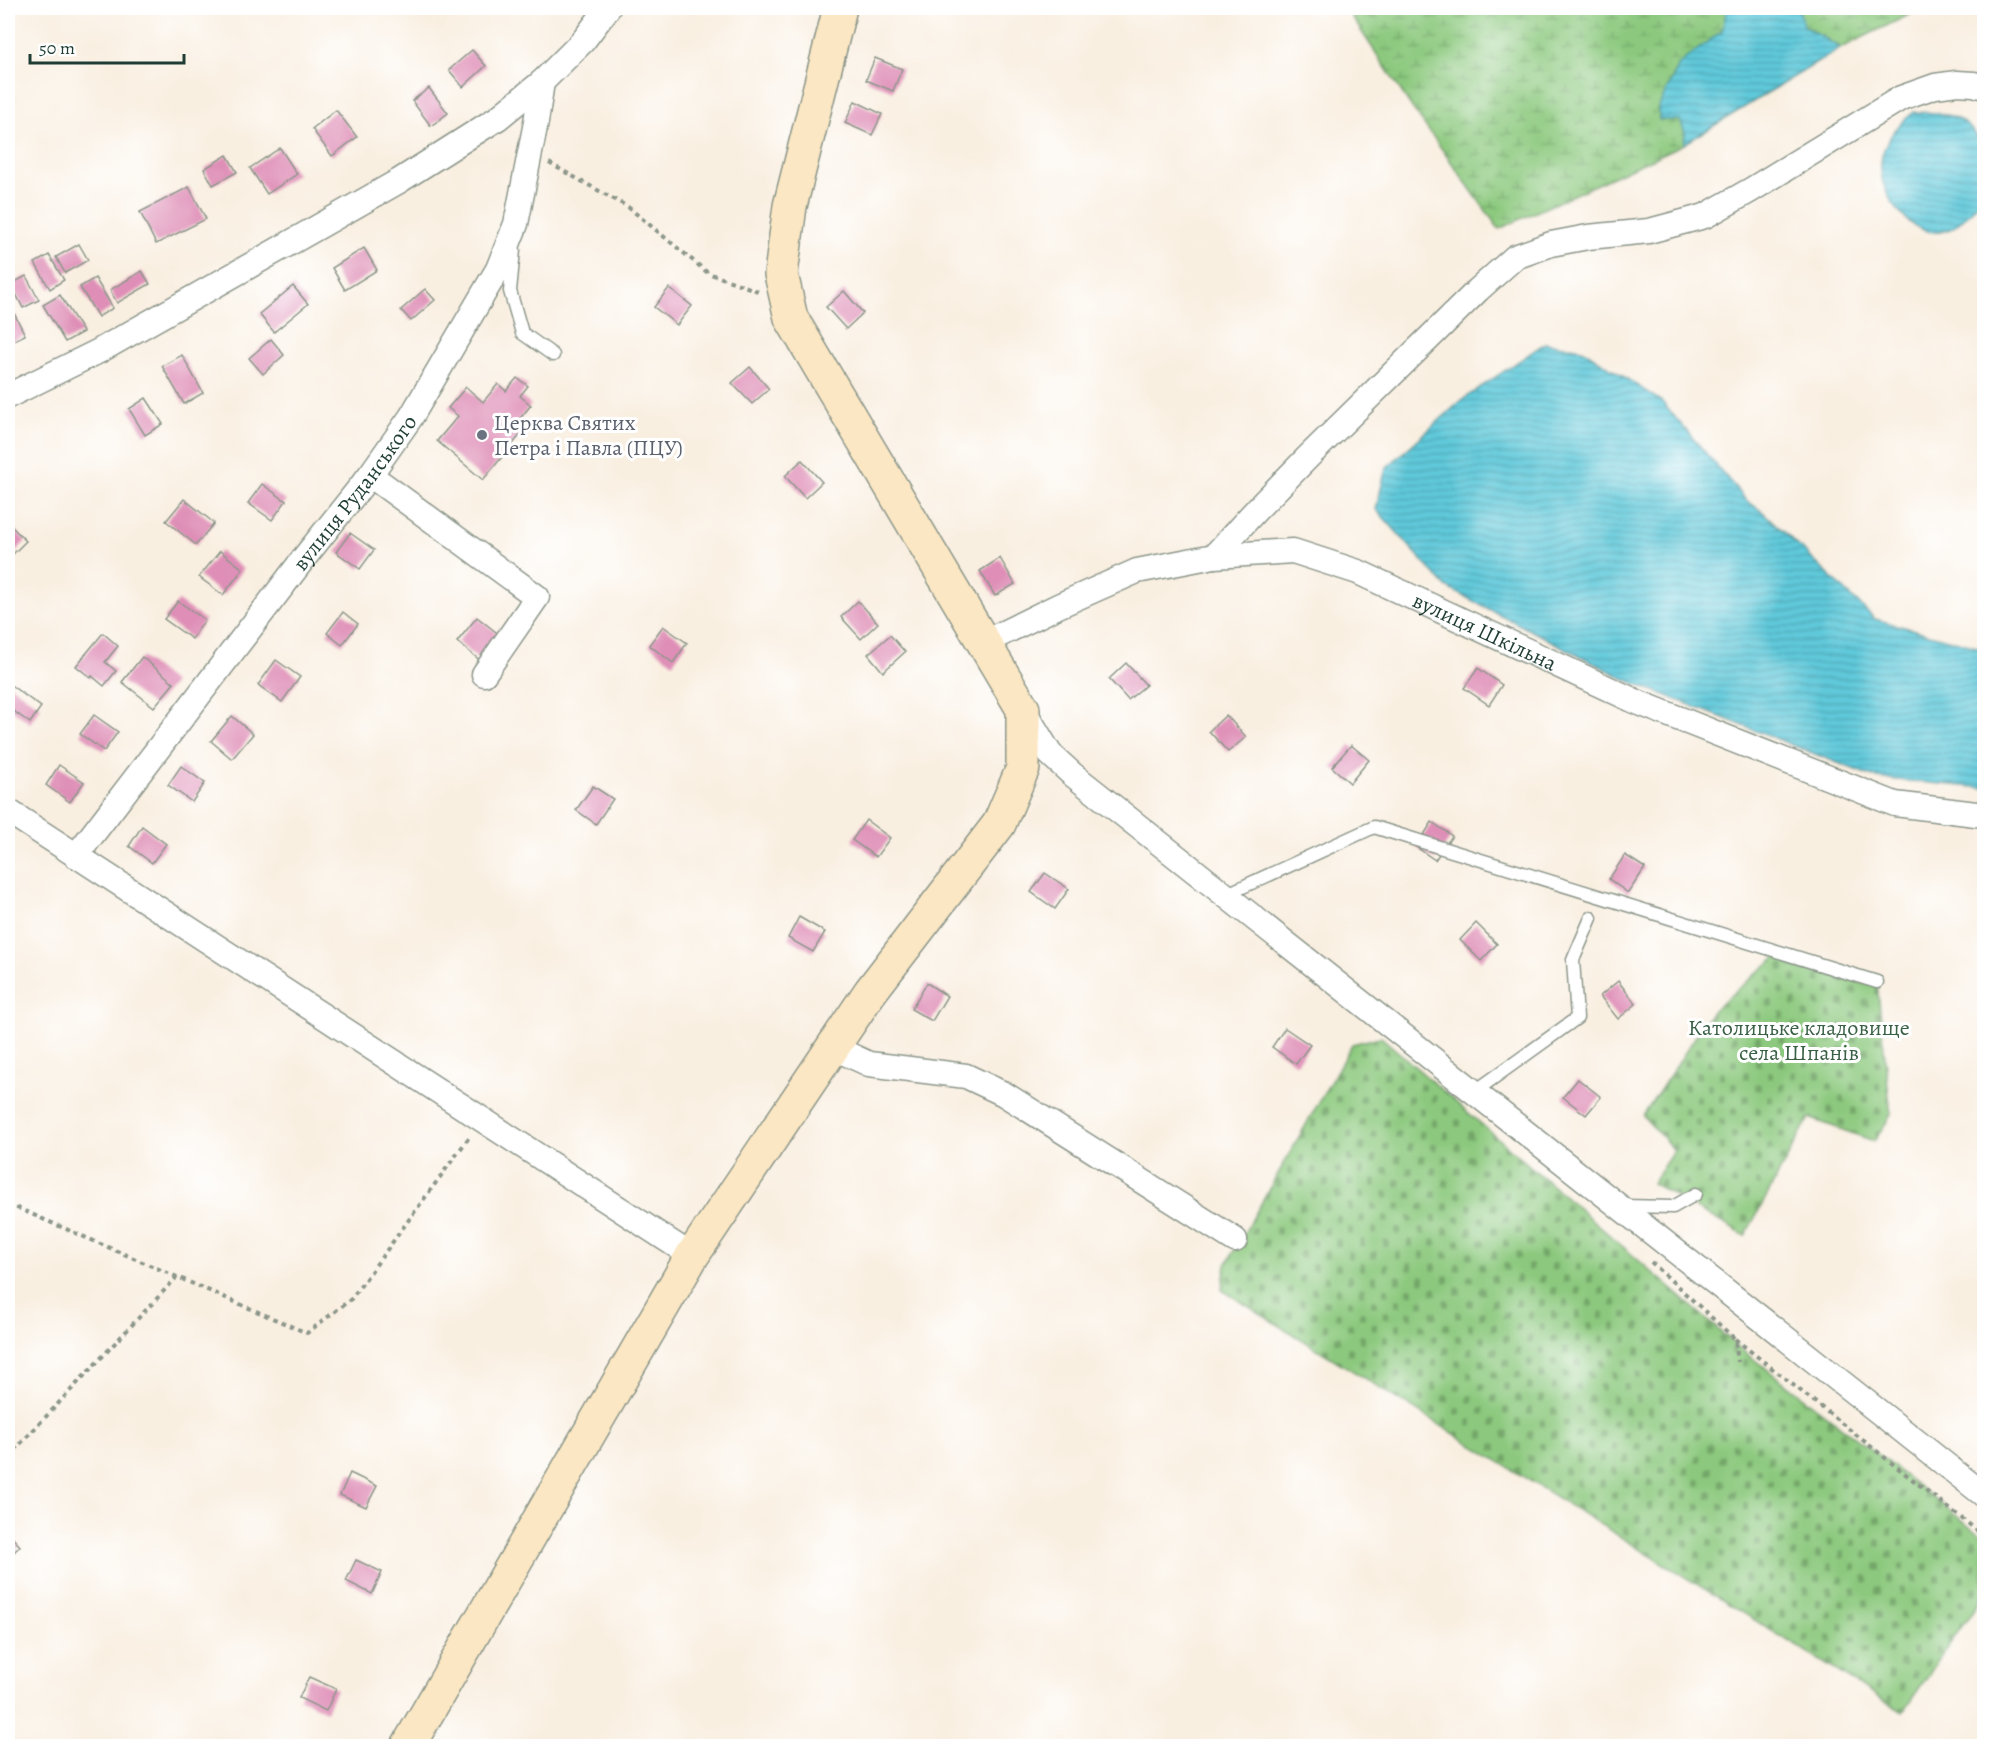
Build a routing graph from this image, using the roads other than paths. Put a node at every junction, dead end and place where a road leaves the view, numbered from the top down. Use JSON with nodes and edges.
{"nodes":[{"id":1,"x":608,"y":8,"type":"edge"},
{"id":2,"x":840,"y":8,"type":"edge"},
{"id":3,"x":542,"y":82,"type":"junction"},
{"id":4,"x":1984,"y":87,"type":"edge"},
{"id":5,"x":516,"y":224,"type":"junction"},
{"id":6,"x":553,"y":355,"type":"dead end"},
{"id":7,"x":8,"y":396,"type":"edge"},
{"id":8,"x":370,"y":475,"type":"junction"},
{"id":9,"x":1214,"y":556,"type":"junction"},
{"id":10,"x":983,"y":643,"type":"junction"},
{"id":11,"x":484,"y":674,"type":"dead end"},
{"id":12,"x":1023,"y":709,"type":"junction"},
{"id":13,"x":8,"y":811,"type":"edge"},
{"id":14,"x":1984,"y":815,"type":"edge"},
{"id":15,"x":76,"y":856,"type":"junction"},
{"id":16,"x":1225,"y":895,"type":"junction"},
{"id":17,"x":1591,"y":918,"type":"dead end"},
{"id":18,"x":1877,"y":982,"type":"dead end"},
{"id":19,"x":832,"y":1047,"type":"junction"},
{"id":20,"x":1474,"y":1092,"type":"junction"},
{"id":21,"x":1696,"y":1194,"type":"dead end"},
{"id":22,"x":1619,"y":1206,"type":"junction"},
{"id":23,"x":1235,"y":1240,"type":"dead end"},
{"id":24,"x":692,"y":1256,"type":"junction"},
{"id":25,"x":1984,"y":1495,"type":"edge"},
{"id":26,"x":408,"y":1746,"type":"edge"}],
"edges":[{"from":1,"to":3,"type":"street"},
{"from":2,"to":10,"type":"street"},
{"from":3,"to":5,"type":"street","name":"вулиця Руданського"},
{"from":3,"to":7,"type":"street"},
{"from":4,"to":9,"type":"street"},
{"from":5,"to":6,"type":"lane"},
{"from":5,"to":8,"type":"street","name":"вулиця Руданського"},
{"from":8,"to":11,"type":"street"},
{"from":8,"to":15,"type":"street","name":"вулиця Руданського"},
{"from":9,"to":10,"type":"street","name":"вулиця Шкільна"},
{"from":9,"to":14,"type":"street","name":"вулиця Шкільна"},
{"from":10,"to":12,"type":"street"},
{"from":12,"to":16,"type":"street"},
{"from":12,"to":19,"type":"street"},
{"from":13,"to":15,"type":"street"},
{"from":15,"to":24,"type":"street"},
{"from":16,"to":18,"type":"lane"},
{"from":16,"to":20,"type":"street"},
{"from":17,"to":20,"type":"lane"},
{"from":19,"to":23,"type":"street"},
{"from":19,"to":24,"type":"street"},
{"from":20,"to":22,"type":"street"},
{"from":21,"to":22,"type":"lane"},
{"from":22,"to":25,"type":"street"},
{"from":24,"to":26,"type":"street"}]}
